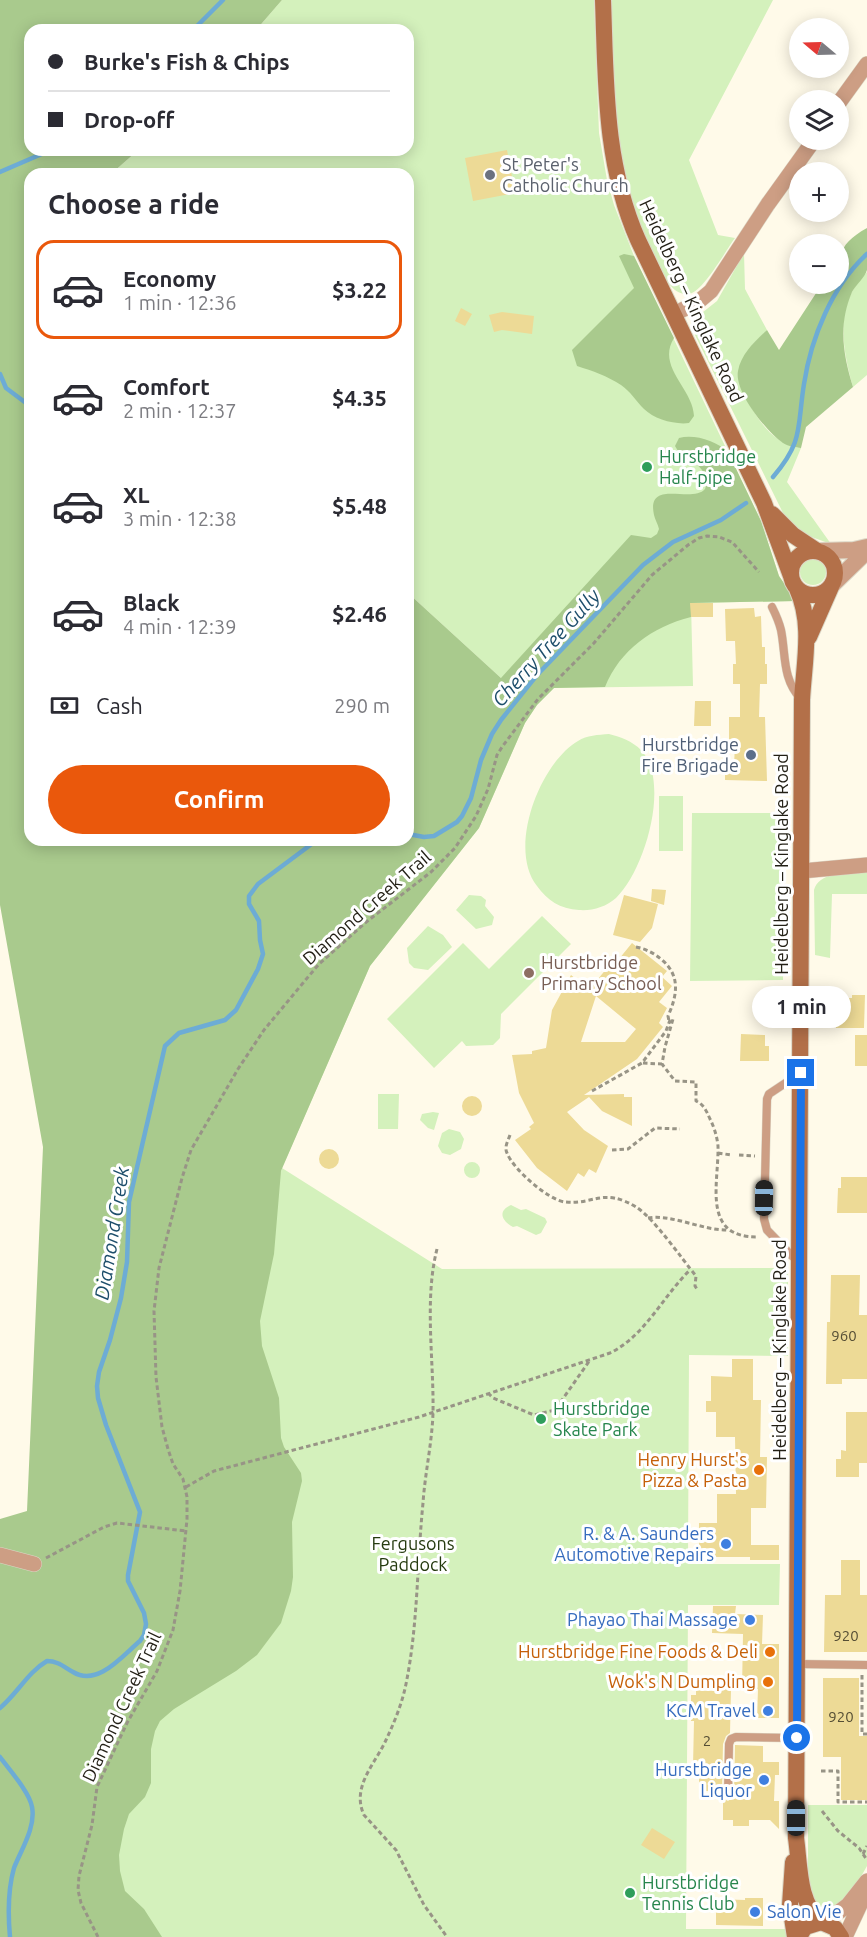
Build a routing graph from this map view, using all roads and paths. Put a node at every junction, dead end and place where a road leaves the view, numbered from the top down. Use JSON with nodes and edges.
{"nodes":[{"id":1,"x":603,"y":0,"type":"edge"},
{"id":2,"x":867,"y":63,"type":"edge"},
{"id":3,"x":848,"y":90,"type":"edge"},
{"id":4,"x":807,"y":150,"type":"edge"},
{"id":5,"x":674,"y":314,"type":"junction"},
{"id":6,"x":764,"y":503,"type":"junction"},
{"id":7,"x":867,"y":549,"type":"edge"},
{"id":8,"x":818,"y":551,"type":"junction"},
{"id":9,"x":759,"y":572,"type":"dead end"},
{"id":10,"x":794,"y":582,"type":"junction"},
{"id":11,"x":832,"y":585,"type":"junction"},
{"id":12,"x":772,"y":608,"type":"dead end"},
{"id":13,"x":806,"y":647,"type":"junction"},
{"id":14,"x":802,"y":700,"type":"junction"},
{"id":15,"x":867,"y":865,"type":"edge"},
{"id":16,"x":802,"y":871,"type":"junction"},
{"id":17,"x":636,"y":947,"type":"dead end"},
{"id":18,"x":669,"y":1021,"type":"junction"},
{"id":19,"x":642,"y":1063,"type":"junction"},
{"id":20,"x":662,"y":1064,"type":"junction"},
{"id":21,"x":801,"y":1073,"type":"junction"},
{"id":22,"x":592,"y":1091,"type":"dead end"},
{"id":23,"x":680,"y":1129,"type":"dead end"},
{"id":24,"x":510,"y":1135,"type":"dead end"},
{"id":25,"x":612,"y":1150,"type":"dead end"},
{"id":26,"x":718,"y":1153,"type":"junction"},
{"id":27,"x":731,"y":1155,"type":"dead end"},
{"id":28,"x":648,"y":1218,"type":"junction"},
{"id":29,"x":729,"y":1230,"type":"junction"},
{"id":30,"x":770,"y":1233,"type":"junction"},
{"id":31,"x":437,"y":1249,"type":"dead end"},
{"id":32,"x":800,"y":1264,"type":"junction"},
{"id":33,"x":690,"y":1270,"type":"junction"},
{"id":34,"x":697,"y":1289,"type":"dead end"},
{"id":35,"x":590,"y":1360,"type":"junction"},
{"id":36,"x":488,"y":1393,"type":"junction"},
{"id":37,"x":433,"y":1412,"type":"junction"},
{"id":38,"x":186,"y":1487,"type":"junction"},
{"id":39,"x":186,"y":1531,"type":"junction"},
{"id":40,"x":0,"y":1554,"type":"edge"},
{"id":41,"x":34,"y":1564,"type":"joint"},
{"id":42,"x":798,"y":1664,"type":"junction"},
{"id":43,"x":867,"y":1665,"type":"edge"},
{"id":44,"x":852,"y":1675,"type":"dead end"},
{"id":45,"x":867,"y":1734,"type":"edge"},
{"id":46,"x":797,"y":1738,"type":"junction"},
{"id":47,"x":821,"y":1771,"type":"dead end"},
{"id":48,"x":728,"y":1795,"type":"dead end"},
{"id":49,"x":867,"y":1802,"type":"edge"},
{"id":50,"x":822,"y":1811,"type":"dead end"},
{"id":51,"x":796,"y":1838,"type":"junction"},
{"id":52,"x":867,"y":1846,"type":"edge"},
{"id":53,"x":863,"y":1854,"type":"junction"},
{"id":54,"x":867,"y":1860,"type":"edge"},
{"id":55,"x":867,"y":1881,"type":"edge"},
{"id":56,"x":867,"y":1889,"type":"edge"},
{"id":57,"x":823,"y":1922,"type":"junction"},
{"id":58,"x":98,"y":1937,"type":"edge"},
{"id":59,"x":447,"y":1937,"type":"edge"},
{"id":60,"x":797,"y":1937,"type":"edge"},
{"id":61,"x":843,"y":1937,"type":"edge"}],
"edges":[{"from":1,"to":5,"type":"main road","name":"Heidelberg – Kinglake Road"},
{"from":2,"to":3,"type":"street"},
{"from":4,"to":5,"type":"street"},
{"from":5,"to":6,"type":"main road","name":"Heidelberg – Kinglake Road"},
{"from":6,"to":8,"type":"main road","name":"Heidelberg – Kinglake Road"},
{"from":6,"to":10,"type":"main road","name":"Heidelberg – Kinglake Road"},
{"from":7,"to":8,"type":"street"},
{"from":7,"to":11,"type":"street"},
{"from":8,"to":10,"type":"main road"},
{"from":8,"to":11,"type":"main road"},
{"from":9,"to":38,"type":"path","name":"Diamond Creek Trail"},
{"from":10,"to":11,"type":"main road"},
{"from":10,"to":13,"type":"main road","name":"Heidelberg – Kinglake Road"},
{"from":11,"to":13,"type":"main road","name":"Heidelberg – Kinglake Road"},
{"from":12,"to":14,"type":"lane"},
{"from":13,"to":14,"type":"main road","name":"Heidelberg – Kinglake Road"},
{"from":14,"to":16,"type":"main road","name":"Heidelberg – Kinglake Road"},
{"from":15,"to":16,"type":"street"},
{"from":16,"to":21,"type":"main road","name":"Heidelberg – Kinglake Road"},
{"from":17,"to":18,"type":"path"},
{"from":18,"to":19,"type":"path"},
{"from":18,"to":20,"type":"path"},
{"from":19,"to":20,"type":"path"},
{"from":19,"to":22,"type":"path"},
{"from":20,"to":26,"type":"path"},
{"from":21,"to":30,"type":"lane"},
{"from":21,"to":32,"type":"main road","name":"Heidelberg – Kinglake Road"},
{"from":23,"to":25,"type":"path"},
{"from":24,"to":28,"type":"path"},
{"from":26,"to":27,"type":"path"},
{"from":26,"to":29,"type":"path"},
{"from":28,"to":29,"type":"path"},
{"from":28,"to":33,"type":"path"},
{"from":29,"to":30,"type":"path"},
{"from":30,"to":32,"type":"lane"},
{"from":31,"to":37,"type":"path"},
{"from":32,"to":42,"type":"main road","name":"Heidelberg – Kinglake Road"},
{"from":33,"to":34,"type":"path"},
{"from":33,"to":35,"type":"path"},
{"from":35,"to":36,"type":"path"},
{"from":35,"to":36,"type":"path"},
{"from":36,"to":37,"type":"path"},
{"from":37,"to":38,"type":"path"},
{"from":37,"to":59,"type":"path"},
{"from":38,"to":39,"type":"path","name":"Diamond Creek Trail"},
{"from":39,"to":41,"type":"path"},
{"from":39,"to":58,"type":"path","name":"Diamond Creek Trail"},
{"from":40,"to":41,"type":"street"},
{"from":42,"to":43,"type":"lane"},
{"from":42,"to":46,"type":"main road","name":"Heidelberg – Kinglake Road"},
{"from":44,"to":45,"type":"path"},
{"from":46,"to":48,"type":"lane"},
{"from":46,"to":51,"type":"main road","name":"Heidelberg – Kinglake Road"},
{"from":47,"to":49,"type":"path"},
{"from":50,"to":53,"type":"path"},
{"from":51,"to":57,"type":"main road","name":"Heidelberg – Kinglake Road"},
{"from":51,"to":60,"type":"main road","name":"Heidelberg – Kinglake Road"},
{"from":52,"to":53,"type":"path"},
{"from":53,"to":54,"type":"path"},
{"from":55,"to":57,"type":"street"},
{"from":56,"to":61,"type":"street"},
{"from":57,"to":60,"type":"main road"},
{"from":57,"to":61,"type":"main road","name":"Heidelberg – Kinglake Road"}]}
